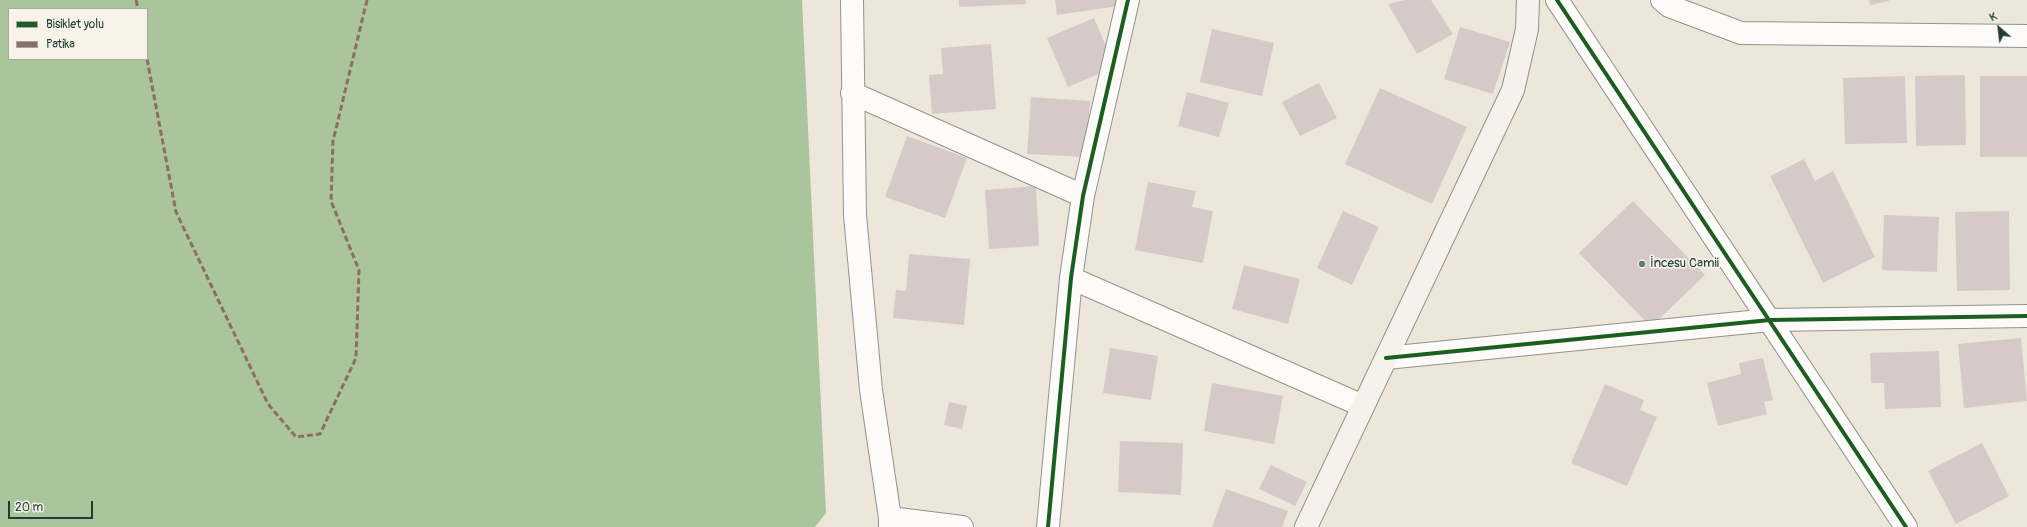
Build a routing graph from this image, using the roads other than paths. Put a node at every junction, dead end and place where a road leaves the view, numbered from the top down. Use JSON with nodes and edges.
{"nodes":[{"id":1,"x":852,"y":0,"type":"edge"},
{"id":2,"x":1128,"y":0,"type":"edge"},
{"id":3,"x":1528,"y":0,"type":"edge"},
{"id":4,"x":1662,"y":0,"type":"edge"},
{"id":5,"x":1560,"y":2,"type":"edge"},
{"id":6,"x":2027,"y":36,"type":"edge"},
{"id":7,"x":852,"y":93,"type":"junction"},
{"id":8,"x":1083,"y":196,"type":"junction"},
{"id":9,"x":1071,"y":278,"type":"junction"},
{"id":10,"x":2027,"y":316,"type":"edge"},
{"id":11,"x":1770,"y":320,"type":"junction"},
{"id":12,"x":1386,"y":358,"type":"junction"},
{"id":13,"x":1363,"y":406,"type":"junction"},
{"id":14,"x":890,"y":522,"type":"edge"},
{"id":15,"x":962,"y":527,"type":"edge"},
{"id":16,"x":1048,"y":527,"type":"edge"},
{"id":17,"x":1306,"y":527,"type":"edge"},
{"id":18,"x":1906,"y":527,"type":"edge"}],
"edges":[{"from":1,"to":7,"type":"street"},
{"from":2,"to":8,"type":"street"},
{"from":3,"to":12,"type":"street"},
{"from":4,"to":6,"type":"street"},
{"from":5,"to":11,"type":"street"},
{"from":7,"to":8,"type":"street"},
{"from":7,"to":14,"type":"street"},
{"from":8,"to":9,"type":"street"},
{"from":9,"to":13,"type":"street"},
{"from":9,"to":16,"type":"street"},
{"from":10,"to":11,"type":"street"},
{"from":11,"to":12,"type":"street"},
{"from":11,"to":18,"type":"street"},
{"from":12,"to":13,"type":"street"},
{"from":13,"to":17,"type":"street"},
{"from":14,"to":15,"type":"street"}]}
